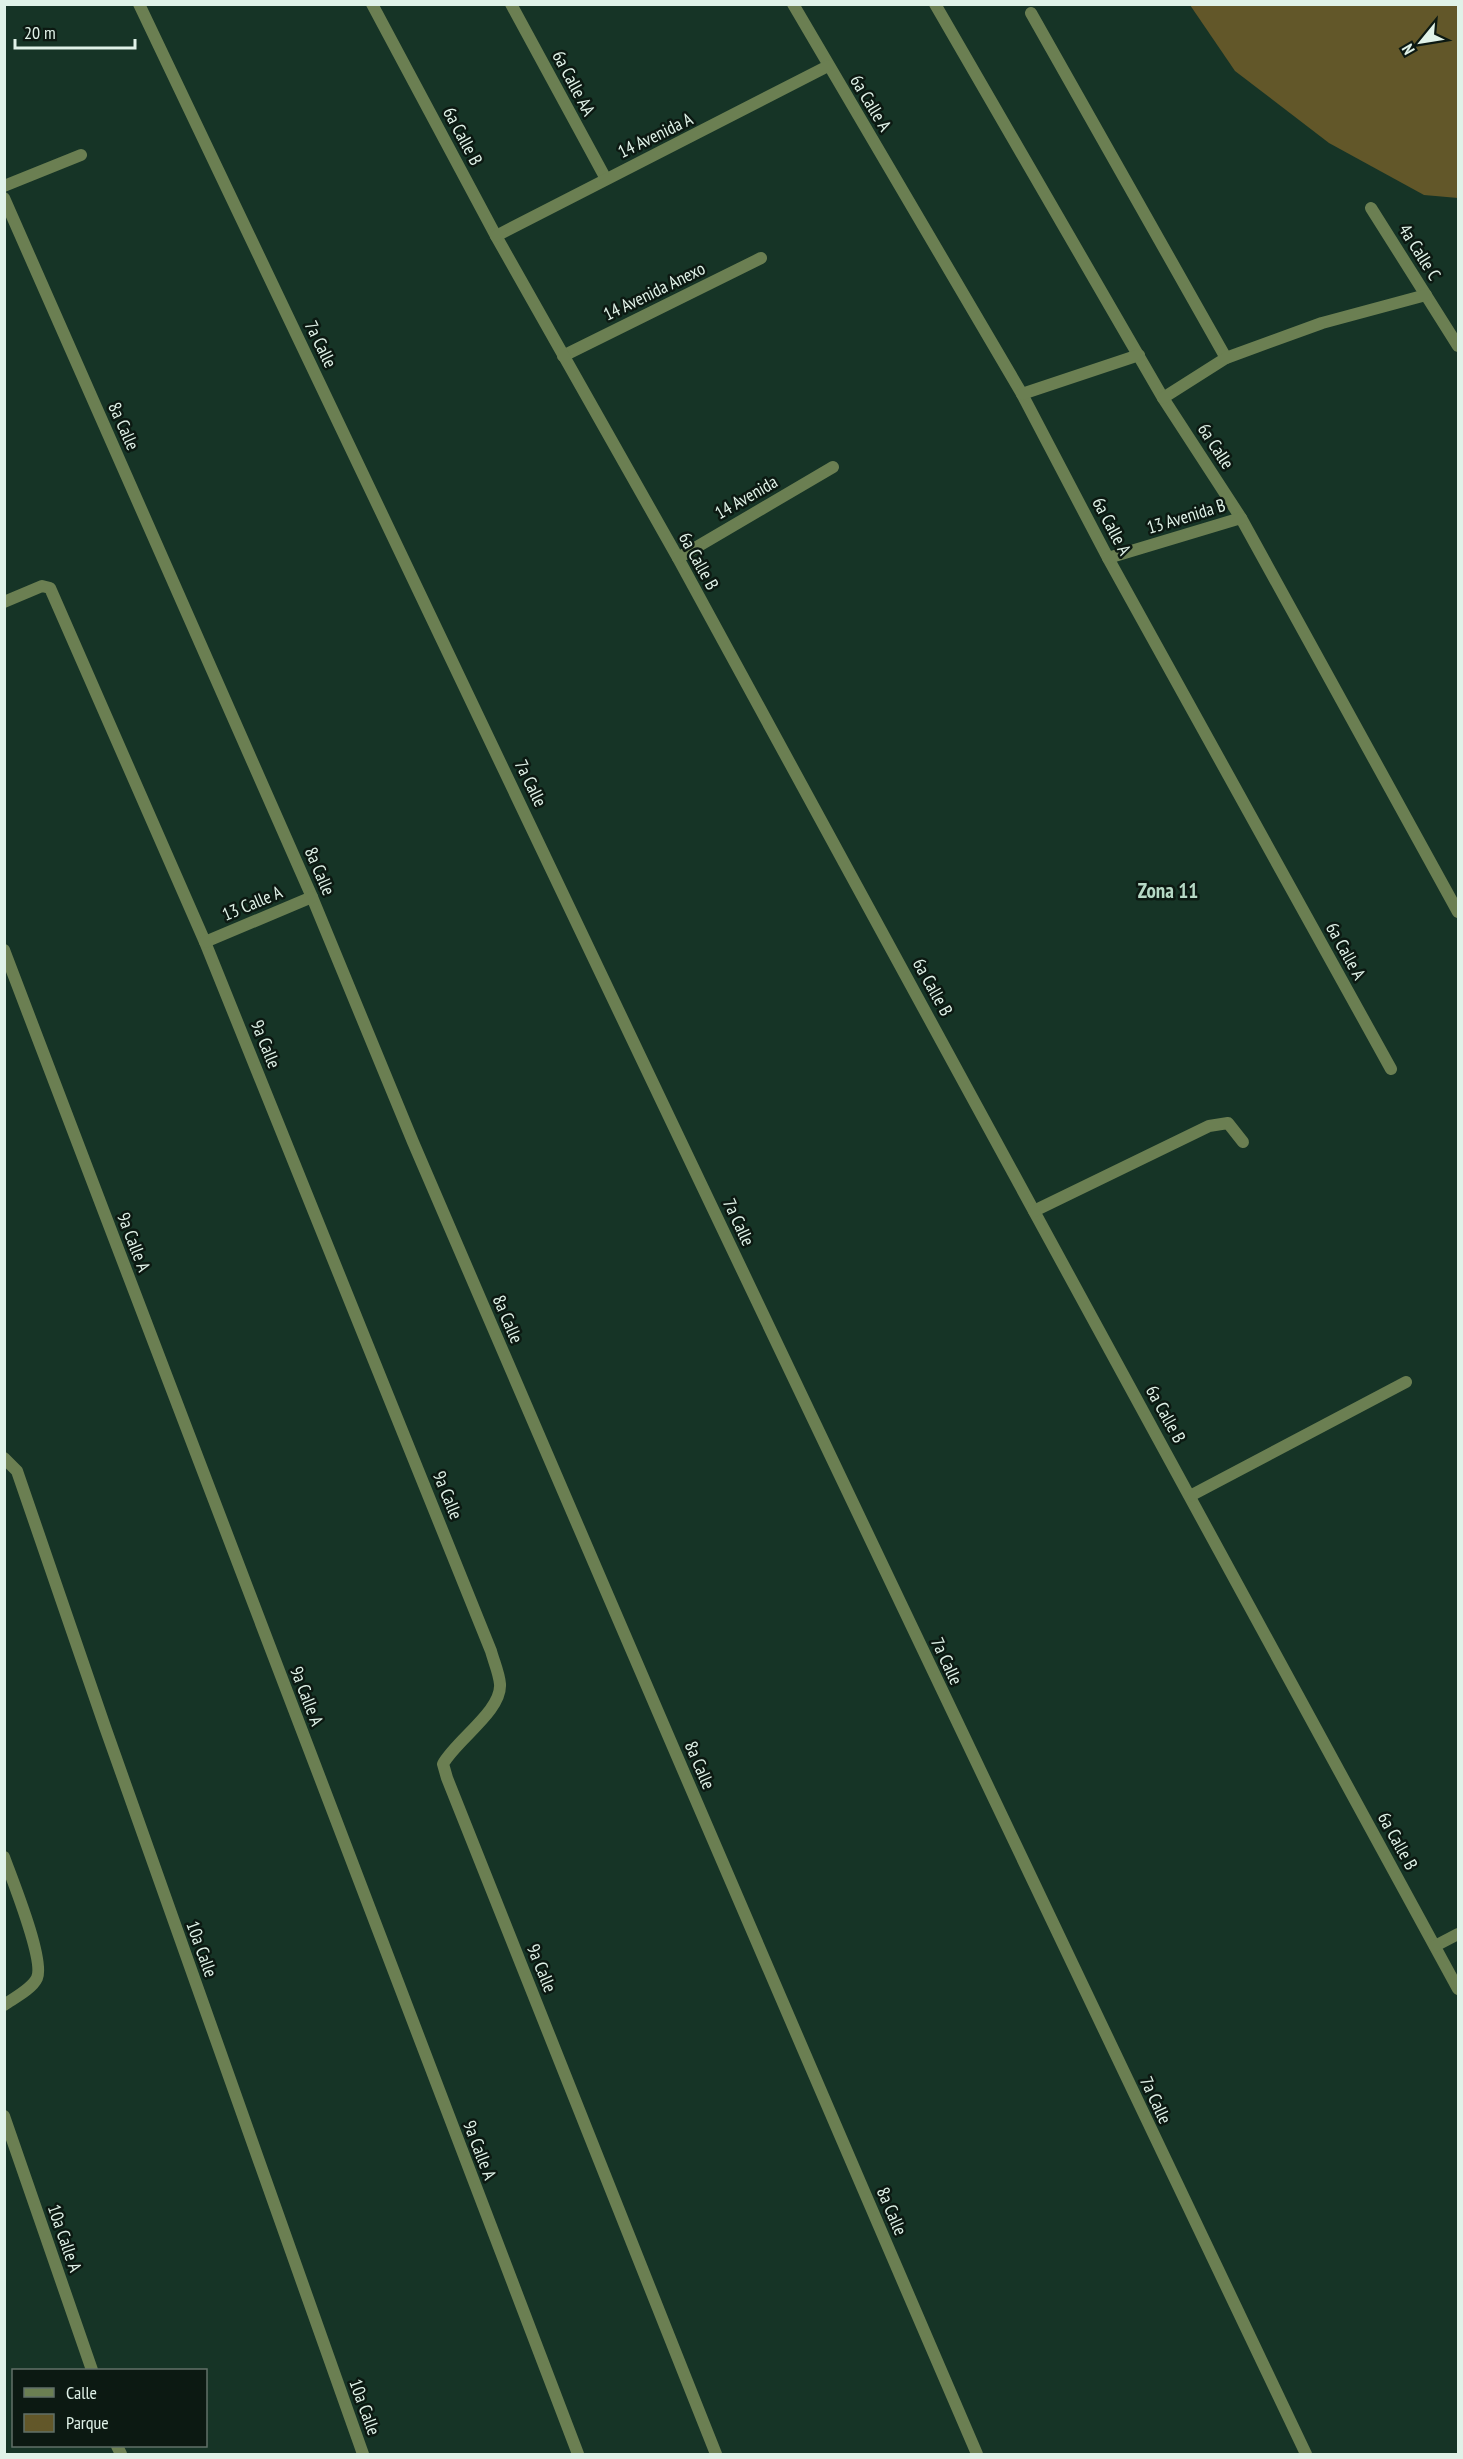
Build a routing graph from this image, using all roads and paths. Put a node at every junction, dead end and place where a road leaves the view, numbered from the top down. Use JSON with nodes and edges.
{"nodes":[{"id":1,"x":139,"y":4,"type":"edge"},
{"id":2,"x":372,"y":4,"type":"edge"},
{"id":3,"x":511,"y":4,"type":"edge"},
{"id":4,"x":793,"y":4,"type":"edge"},
{"id":5,"x":935,"y":4,"type":"edge"},
{"id":6,"x":1031,"y":13,"type":"dead end"},
{"id":7,"x":828,"y":66,"type":"junction"},
{"id":8,"x":81,"y":155,"type":"dead end"},
{"id":9,"x":606,"y":179,"type":"junction"},
{"id":10,"x":4,"y":186,"type":"edge"},
{"id":11,"x":4,"y":198,"type":"edge"},
{"id":12,"x":1371,"y":208,"type":"dead end"},
{"id":13,"x":496,"y":236,"type":"junction"},
{"id":14,"x":761,"y":258,"type":"dead end"},
{"id":15,"x":1426,"y":295,"type":"junction"},
{"id":16,"x":1458,"y":346,"type":"edge"},
{"id":17,"x":1139,"y":355,"type":"junction"},
{"id":18,"x":563,"y":356,"type":"junction"},
{"id":19,"x":1226,"y":358,"type":"junction"},
{"id":20,"x":1022,"y":394,"type":"junction"},
{"id":21,"x":1163,"y":398,"type":"junction"},
{"id":22,"x":833,"y":467,"type":"dead end"},
{"id":23,"x":1240,"y":518,"type":"junction"},
{"id":24,"x":678,"y":558,"type":"junction"},
{"id":25,"x":1108,"y":558,"type":"junction"},
{"id":26,"x":4,"y":602,"type":"edge"},
{"id":27,"x":312,"y":897,"type":"junction"},
{"id":28,"x":1458,"y":912,"type":"edge"},
{"id":29,"x":206,"y":942,"type":"junction"},
{"id":30,"x":4,"y":950,"type":"edge"},
{"id":31,"x":1391,"y":1069,"type":"dead end"},
{"id":32,"x":1243,"y":1142,"type":"dead end"},
{"id":33,"x":1034,"y":1211,"type":"junction"},
{"id":34,"x":1406,"y":1382,"type":"dead end"},
{"id":35,"x":4,"y":1458,"type":"edge"},
{"id":36,"x":1190,"y":1496,"type":"junction"},
{"id":37,"x":4,"y":1857,"type":"edge"},
{"id":38,"x":1458,"y":1934,"type":"edge"},
{"id":39,"x":1435,"y":1946,"type":"junction"},
{"id":40,"x":1458,"y":1989,"type":"edge"},
{"id":41,"x":4,"y":2005,"type":"edge"},
{"id":42,"x":4,"y":2116,"type":"edge"},
{"id":43,"x":92,"y":2369,"type":"edge"},
{"id":44,"x":363,"y":2454,"type":"edge"},
{"id":45,"x":578,"y":2454,"type":"edge"},
{"id":46,"x":716,"y":2454,"type":"edge"},
{"id":47,"x":977,"y":2454,"type":"edge"},
{"id":48,"x":1306,"y":2454,"type":"edge"}],
"edges":[{"from":1,"to":48,"type":"street","name":"7a Calle"},
{"from":2,"to":13,"type":"street","name":"6a Calle B"},
{"from":3,"to":9,"type":"street","name":"6a Calle AA"},
{"from":4,"to":7,"type":"street","name":"6a Calle A"},
{"from":5,"to":17,"type":"street","name":"6a Calle"},
{"from":6,"to":19,"type":"street"},
{"from":7,"to":9,"type":"street","name":"14 Avenida A"},
{"from":7,"to":20,"type":"street","name":"6a Calle A"},
{"from":8,"to":10,"type":"street"},
{"from":9,"to":13,"type":"street","name":"14 Avenida A"},
{"from":11,"to":27,"type":"street","name":"8a Calle"},
{"from":12,"to":15,"type":"street","name":"4a Calle C"},
{"from":13,"to":18,"type":"street","name":"6a Calle B"},
{"from":14,"to":18,"type":"street","name":"14 Avenida Anexo"},
{"from":15,"to":16,"type":"street","name":"4a Calle C"},
{"from":15,"to":19,"type":"street"},
{"from":17,"to":20,"type":"street"},
{"from":17,"to":21,"type":"street","name":"6a Calle"},
{"from":18,"to":24,"type":"street","name":"6a Calle B"},
{"from":19,"to":21,"type":"street"},
{"from":20,"to":25,"type":"street","name":"6a Calle A"},
{"from":21,"to":23,"type":"street","name":"6a Calle"},
{"from":22,"to":24,"type":"street","name":"14 Avenida"},
{"from":23,"to":25,"type":"street","name":"13 Avenida B"},
{"from":23,"to":28,"type":"street","name":"6a Calle"},
{"from":24,"to":33,"type":"street","name":"6a Calle B"},
{"from":25,"to":31,"type":"street","name":"6a Calle A"},
{"from":26,"to":29,"type":"street","name":"9a Calle"},
{"from":27,"to":29,"type":"street","name":"13 Calle A"},
{"from":27,"to":47,"type":"street","name":"8a Calle"},
{"from":29,"to":46,"type":"street","name":"9a Calle"},
{"from":30,"to":45,"type":"street","name":"9a Calle A"},
{"from":32,"to":33,"type":"street"},
{"from":33,"to":36,"type":"street","name":"6a Calle B"},
{"from":34,"to":36,"type":"street"},
{"from":35,"to":44,"type":"street","name":"10a Calle"},
{"from":36,"to":39,"type":"street","name":"6a Calle B"},
{"from":37,"to":41,"type":"street"},
{"from":38,"to":39,"type":"street"},
{"from":39,"to":40,"type":"street","name":"6a Calle B"},
{"from":42,"to":43,"type":"street","name":"10a Calle A"}]}
